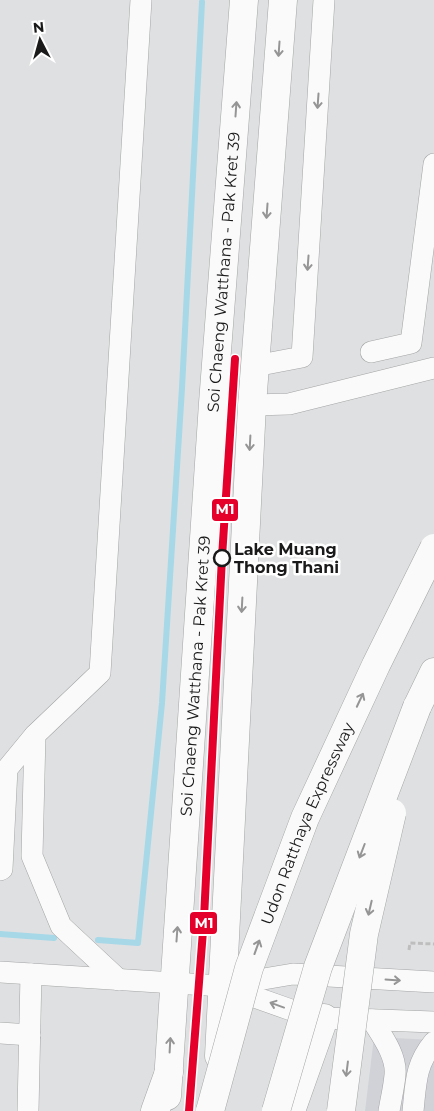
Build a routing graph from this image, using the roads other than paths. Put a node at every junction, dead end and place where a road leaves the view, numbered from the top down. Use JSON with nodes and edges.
{"nodes":[{"id":1,"x":142,"y":0,"type":"edge"},
{"id":2,"x":244,"y":0,"type":"edge"},
{"id":3,"x":283,"y":0,"type":"edge"},
{"id":4,"x":324,"y":0,"type":"edge"},
{"id":5,"x":434,"y":164,"type":"edge"},
{"id":6,"x":428,"y":265,"type":"edge"},
{"id":7,"x":371,"y":352,"type":"dead end"},
{"id":8,"x":256,"y":366,"type":"junction"},
{"id":9,"x":434,"y":368,"type":"edge"},
{"id":10,"x":252,"y":405,"type":"junction"},
{"id":11,"x":434,"y":548,"type":"edge"},
{"id":12,"x":434,"y":672,"type":"edge"},
{"id":13,"x":417,"y":707,"type":"junction"},
{"id":14,"x":35,"y":735,"type":"junction"},
{"id":15,"x":0,"y":870,"type":"edge"},
{"id":16,"x":0,"y":972,"type":"edge"},
{"id":17,"x":31,"y":974,"type":"junction"},
{"id":18,"x":119,"y":980,"type":"junction"},
{"id":19,"x":434,"y":982,"type":"edge"},
{"id":20,"x":174,"y":983,"type":"junction"},
{"id":21,"x":222,"y":986,"type":"junction"},
{"id":22,"x":324,"y":1018,"type":"junction"},
{"id":23,"x":372,"y":1020,"type":"junction"},
{"id":24,"x":434,"y":1022,"type":"edge"},
{"id":25,"x":0,"y":1033,"type":"edge"},
{"id":26,"x":30,"y":1035,"type":"junction"},
{"id":27,"x":434,"y":1042,"type":"edge"},
{"id":28,"x":169,"y":1072,"type":"junction"},
{"id":29,"x":420,"y":1100,"type":"edge"},
{"id":30,"x":28,"y":1111,"type":"edge"},
{"id":31,"x":155,"y":1111,"type":"edge"},
{"id":32,"x":166,"y":1111,"type":"edge"},
{"id":33,"x":210,"y":1111,"type":"edge"},
{"id":34,"x":216,"y":1111,"type":"edge"},
{"id":35,"x":276,"y":1111,"type":"edge"},
{"id":36,"x":291,"y":1111,"type":"edge"},
{"id":37,"x":341,"y":1111,"type":"edge"},
{"id":38,"x":389,"y":1111,"type":"edge"}],
"edges":[{"from":1,"to":14,"type":"street"},
{"from":20,"to":2,"type":"main road","name":"Soi Chaeng Watthana - Pak Kret 39","one_way":true},
{"from":3,"to":8,"type":"main road","one_way":true},
{"from":4,"to":8,"type":"street","one_way":true},
{"from":5,"to":6,"type":"street"},
{"from":6,"to":7,"type":"street"},
{"from":8,"to":10,"type":"main road"},
{"from":9,"to":10,"type":"street"},
{"from":10,"to":21,"type":"main road","one_way":true},
{"from":33,"to":11,"type":"main road","name":"Udon Ratthaya Expressway","one_way":true,"bridge":true},
{"from":12,"to":13,"type":"main road"},
{"from":13,"to":35,"type":"main road","one_way":true,"bridge":true},
{"from":13,"to":37,"type":"main road","one_way":true,"bridge":true},
{"from":14,"to":15,"type":"street"},
{"from":14,"to":18,"type":"street"},
{"from":16,"to":17,"type":"street"},
{"from":17,"to":18,"type":"street"},
{"from":17,"to":26,"type":"street"},
{"from":18,"to":20,"type":"street"},
{"from":21,"to":19,"type":"street","one_way":true},
{"from":20,"to":21,"type":"street"},
{"from":28,"to":20,"type":"main road","name":"Soi Chaeng Watthana - Pak Kret 39","one_way":true},
{"from":22,"to":21,"type":"street","one_way":true},
{"from":21,"to":34,"type":"main road"},
{"from":22,"to":23,"type":"street"},
{"from":22,"to":36,"type":"main road"},
{"from":23,"to":24,"type":"street"},
{"from":23,"to":38,"type":"street"},
{"from":25,"to":26,"type":"street"},
{"from":26,"to":30,"type":"street"},
{"from":27,"to":29,"type":"street"},
{"from":28,"to":31,"type":"main road"},
{"from":28,"to":32,"type":"main road","name":"Soi Chaeng Watthana - Pak Kret 39"}]}
